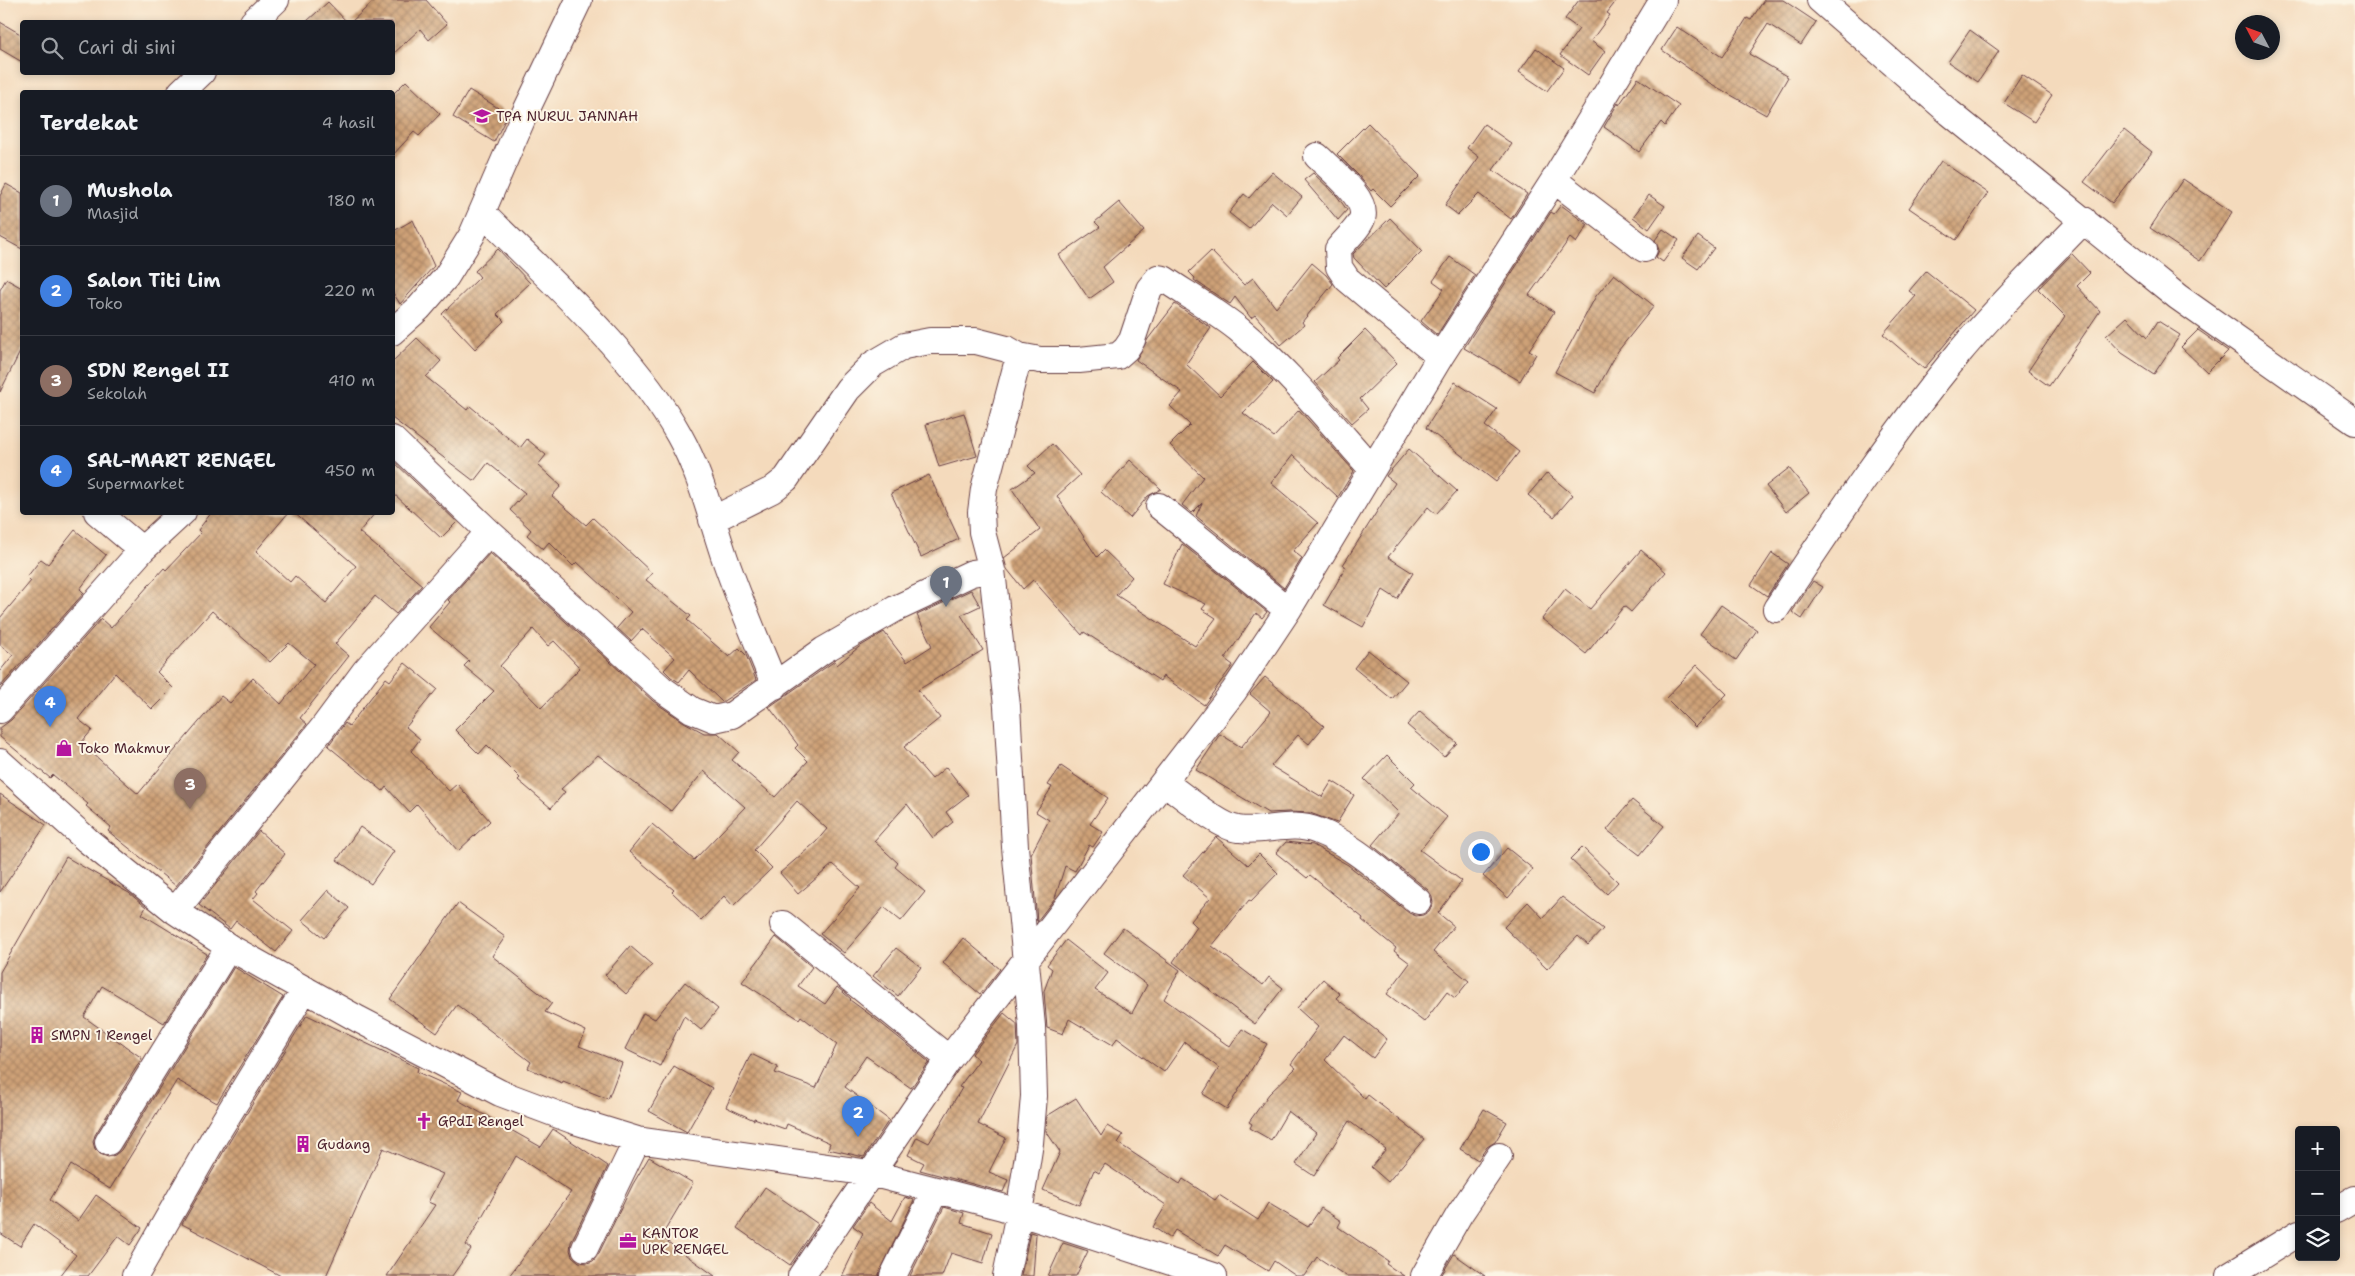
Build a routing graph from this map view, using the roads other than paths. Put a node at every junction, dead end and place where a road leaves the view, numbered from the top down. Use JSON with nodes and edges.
{"nodes":[{"id":1,"x":276,"y":0,"type":"edge"},
{"id":2,"x":579,"y":0,"type":"edge"},
{"id":3,"x":1663,"y":0,"type":"edge"},
{"id":4,"x":1820,"y":0,"type":"edge"},
{"id":5,"x":255,"y":20,"type":"edge"},
{"id":6,"x":199,"y":75,"type":"edge"},
{"id":7,"x":183,"y":90,"type":"edge"},
{"id":8,"x":1317,"y":156,"type":"dead end"},
{"id":9,"x":1554,"y":180,"type":"junction"},
{"id":10,"x":482,"y":212,"type":"junction"},
{"id":11,"x":2084,"y":220,"type":"junction"},
{"id":12,"x":1644,"y":249,"type":"dead end"},
{"id":13,"x":395,"y":329,"type":"edge"},
{"id":14,"x":1013,"y":353,"type":"junction"},
{"id":15,"x":1440,"y":357,"type":"junction"},
{"id":16,"x":2355,"y":422,"type":"edge"},
{"id":17,"x":395,"y":442,"type":"edge"},
{"id":18,"x":1372,"y":469,"type":"junction"},
{"id":19,"x":1159,"y":506,"type":"dead end"},
{"id":20,"x":101,"y":515,"type":"edge"},
{"id":21,"x":180,"y":515,"type":"edge"},
{"id":22,"x":712,"y":520,"type":"junction"},
{"id":23,"x":489,"y":532,"type":"junction"},
{"id":24,"x":142,"y":550,"type":"junction"},
{"id":25,"x":983,"y":571,"type":"junction"},
{"id":26,"x":1776,"y":609,"type":"dead end"},
{"id":27,"x":1288,"y":610,"type":"junction"},
{"id":28,"x":775,"y":686,"type":"junction"},
{"id":29,"x":0,"y":710,"type":"edge"},
{"id":30,"x":0,"y":762,"type":"edge"},
{"id":31,"x":1164,"y":782,"type":"junction"},
{"id":32,"x":1418,"y":902,"type":"dead end"},
{"id":33,"x":175,"y":911,"type":"junction"},
{"id":34,"x":783,"y":924,"type":"dead end"},
{"id":35,"x":229,"y":947,"type":"junction"},
{"id":36,"x":1017,"y":972,"type":"junction"},
{"id":37,"x":305,"y":989,"type":"junction"},
{"id":38,"x":949,"y":1059,"type":"junction"},
{"id":39,"x":638,"y":1140,"type":"junction"},
{"id":40,"x":108,"y":1142,"type":"dead end"},
{"id":41,"x":1499,"y":1156,"type":"dead end"},
{"id":42,"x":870,"y":1173,"type":"junction"},
{"id":43,"x":935,"y":1191,"type":"junction"},
{"id":44,"x":2355,"y":1199,"type":"edge"},
{"id":45,"x":2340,"y":1208,"type":"edge"},
{"id":46,"x":1010,"y":1210,"type":"junction"},
{"id":47,"x":2295,"y":1235,"type":"edge"},
{"id":48,"x":585,"y":1248,"type":"dead end"},
{"id":49,"x":135,"y":1276,"type":"edge"},
{"id":50,"x":801,"y":1276,"type":"edge"},
{"id":51,"x":893,"y":1276,"type":"edge"},
{"id":52,"x":988,"y":1276,"type":"edge"},
{"id":53,"x":1006,"y":1276,"type":"edge"},
{"id":54,"x":1214,"y":1276,"type":"edge"},
{"id":55,"x":1424,"y":1276,"type":"edge"},
{"id":56,"x":2228,"y":1276,"type":"edge"}],
"edges":[{"from":1,"to":5,"type":"street"},
{"from":2,"to":10,"type":"street"},
{"from":3,"to":9,"type":"street"},
{"from":4,"to":11,"type":"street"},
{"from":6,"to":7,"type":"street"},
{"from":8,"to":15,"type":"street"},
{"from":9,"to":12,"type":"street"},
{"from":9,"to":15,"type":"street"},
{"from":10,"to":13,"type":"street"},
{"from":10,"to":22,"type":"street"},
{"from":11,"to":16,"type":"street"},
{"from":11,"to":26,"type":"street"},
{"from":14,"to":18,"type":"street"},
{"from":14,"to":22,"type":"street"},
{"from":14,"to":25,"type":"street"},
{"from":15,"to":18,"type":"street"},
{"from":17,"to":23,"type":"street"},
{"from":18,"to":27,"type":"street"},
{"from":19,"to":27,"type":"street"},
{"from":20,"to":24,"type":"street"},
{"from":21,"to":24,"type":"street"},
{"from":22,"to":28,"type":"street"},
{"from":23,"to":28,"type":"street"},
{"from":23,"to":33,"type":"street"},
{"from":24,"to":29,"type":"street"},
{"from":25,"to":28,"type":"street"},
{"from":25,"to":36,"type":"street"},
{"from":27,"to":31,"type":"street"},
{"from":30,"to":33,"type":"street"},
{"from":31,"to":32,"type":"street"},
{"from":31,"to":36,"type":"street"},
{"from":33,"to":35,"type":"street"},
{"from":34,"to":38,"type":"street"},
{"from":35,"to":37,"type":"street"},
{"from":35,"to":40,"type":"street"},
{"from":36,"to":38,"type":"street"},
{"from":36,"to":46,"type":"street"},
{"from":37,"to":39,"type":"street"},
{"from":37,"to":49,"type":"street"},
{"from":38,"to":42,"type":"street"},
{"from":39,"to":42,"type":"street"},
{"from":39,"to":48,"type":"street"},
{"from":41,"to":55,"type":"street"},
{"from":42,"to":43,"type":"street"},
{"from":42,"to":50,"type":"street"},
{"from":43,"to":46,"type":"street"},
{"from":43,"to":51,"type":"street"},
{"from":44,"to":45,"type":"street"},
{"from":46,"to":52,"type":"street"},
{"from":46,"to":53,"type":"street"},
{"from":46,"to":54,"type":"street"},
{"from":47,"to":56,"type":"street"}]}
